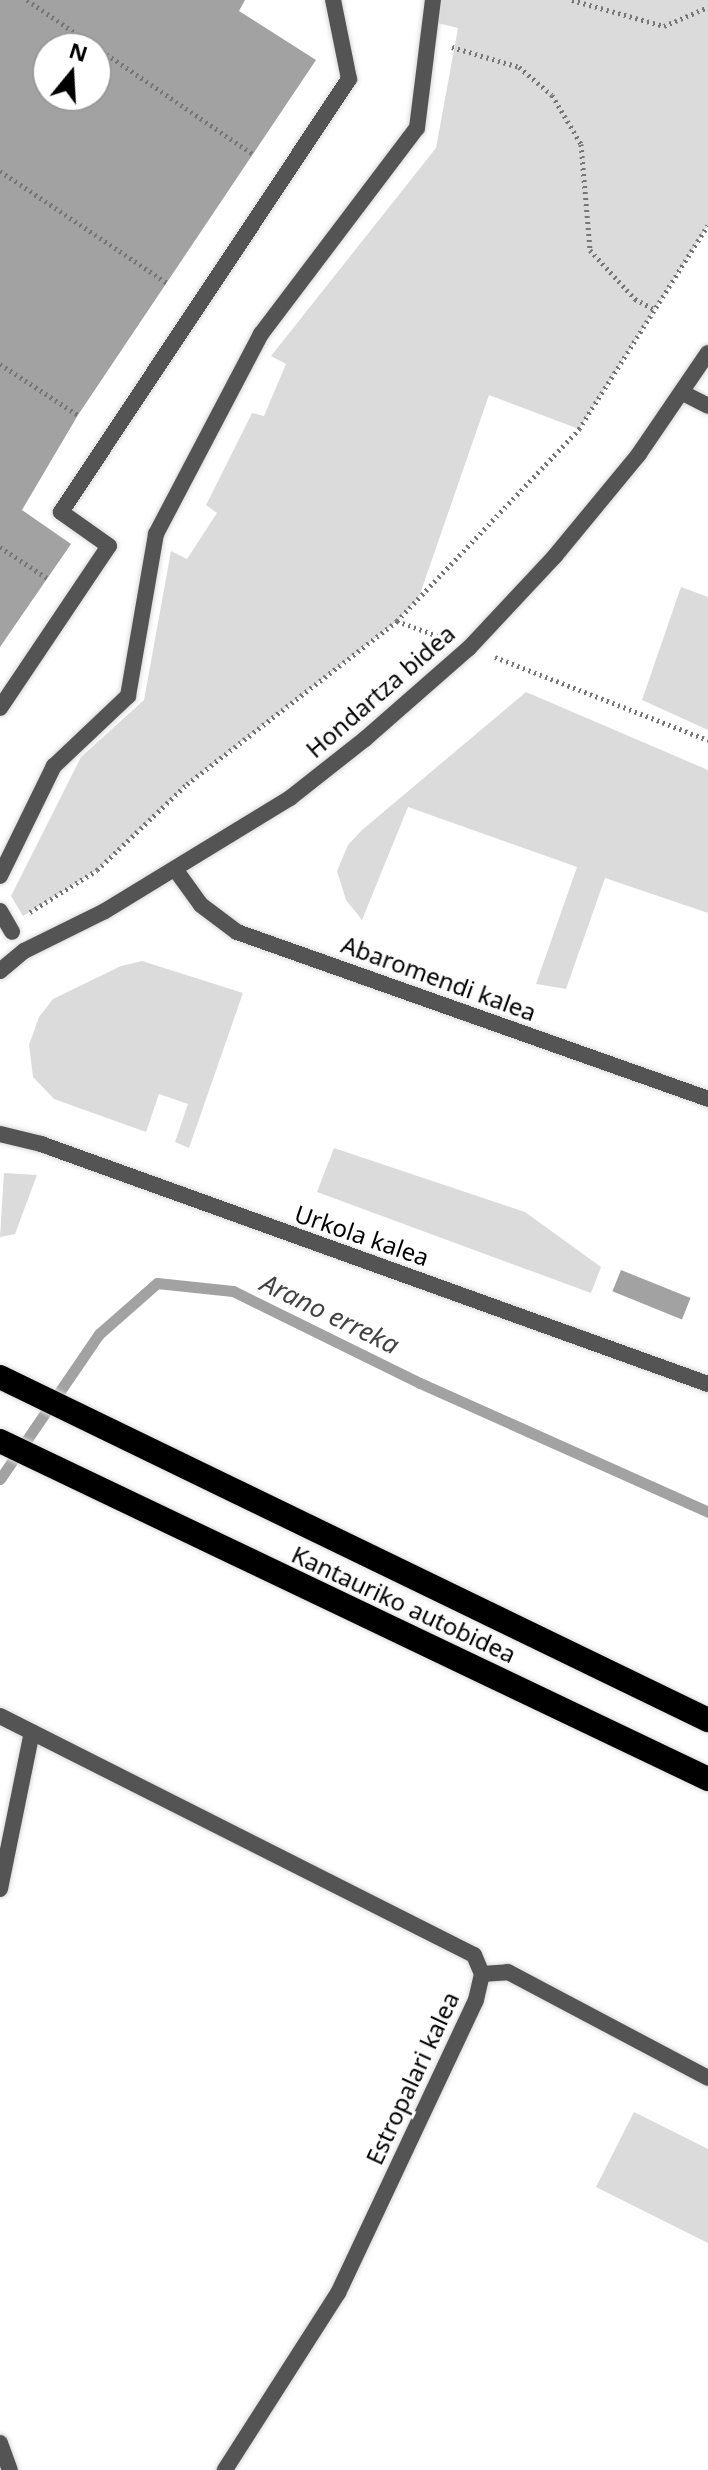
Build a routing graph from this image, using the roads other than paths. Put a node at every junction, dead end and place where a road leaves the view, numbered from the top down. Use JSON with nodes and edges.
{"nodes":[{"id":1,"x":333,"y":0,"type":"edge"},
{"id":2,"x":433,"y":0,"type":"edge"},
{"id":3,"x":708,"y":353,"type":"edge"},
{"id":4,"x":683,"y":393,"type":"junction"},
{"id":5,"x":708,"y":406,"type":"edge"},
{"id":6,"x":0,"y":708,"type":"edge"},
{"id":7,"x":175,"y":869,"type":"junction"},
{"id":8,"x":0,"y":876,"type":"edge"},
{"id":9,"x":0,"y":971,"type":"edge"},
{"id":10,"x":708,"y":1099,"type":"edge"},
{"id":11,"x":0,"y":1134,"type":"edge"},
{"id":12,"x":0,"y":1377,"type":"edge"},
{"id":13,"x":708,"y":1384,"type":"edge"},
{"id":14,"x":0,"y":1441,"type":"edge"},
{"id":15,"x":0,"y":1716,"type":"edge"},
{"id":16,"x":708,"y":1720,"type":"edge"},
{"id":17,"x":32,"y":1732,"type":"junction"},
{"id":18,"x":708,"y":1779,"type":"edge"},
{"id":19,"x":0,"y":1889,"type":"edge"},
{"id":20,"x":482,"y":1974,"type":"junction"},
{"id":21,"x":708,"y":2078,"type":"edge"},
{"id":22,"x":0,"y":2443,"type":"edge"},
{"id":23,"x":10,"y":2470,"type":"edge"},
{"id":24,"x":225,"y":2470,"type":"edge"}],
"edges":[{"from":1,"to":6,"type":"street"},
{"from":2,"to":8,"type":"street"},
{"from":3,"to":4,"type":"street","name":"Hondartza bidea"},
{"from":4,"to":5,"type":"street"},
{"from":4,"to":7,"type":"street","name":"Hondartza bidea"},
{"from":7,"to":9,"type":"street","name":"Hondartza bidea"},
{"from":7,"to":10,"type":"street","name":"Abaromendi kalea"},
{"from":11,"to":13,"type":"street","name":"Urkola kalea"},
{"from":12,"to":16,"type":"highway","name":"Kantauriko autobidea"},
{"from":14,"to":18,"type":"highway","name":"Kantauriko autobidea"},
{"from":15,"to":17,"type":"street","name":"Estropalari kalea"},
{"from":17,"to":19,"type":"street"},
{"from":17,"to":20,"type":"street","name":"Estropalari kalea"},
{"from":20,"to":21,"type":"street"},
{"from":20,"to":24,"type":"street","name":"Estropalari kalea"},
{"from":22,"to":23,"type":"street"}]}
